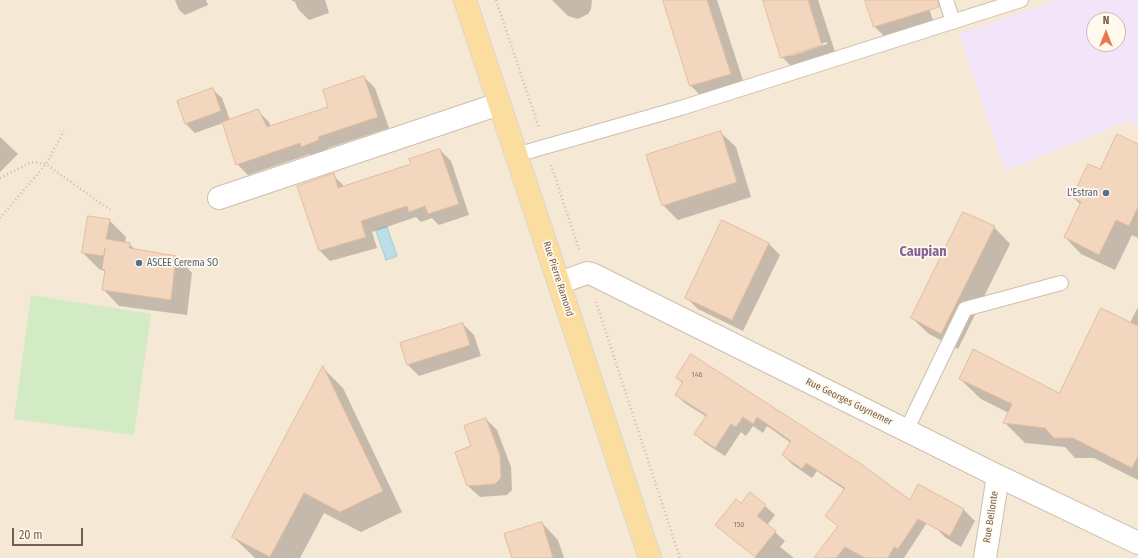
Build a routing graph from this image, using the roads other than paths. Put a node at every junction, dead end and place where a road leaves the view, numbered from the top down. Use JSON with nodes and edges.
{"nodes":[{"id":1,"x":465,"y":0,"type":"edge"},
{"id":2,"x":946,"y":0,"type":"edge"},
{"id":3,"x":1021,"y":0,"type":"edge"},
{"id":4,"x":953,"y":22,"type":"junction"},
{"id":5,"x":499,"y":104,"type":"junction"},
{"id":6,"x":516,"y":155,"type":"junction"},
{"id":7,"x":219,"y":198,"type":"dead end"},
{"id":8,"x":559,"y":283,"type":"junction"},
{"id":9,"x":1061,"y":283,"type":"dead end"},
{"id":10,"x":906,"y":431,"type":"junction"},
{"id":11,"x":998,"y":476,"type":"junction"},
{"id":12,"x":1138,"y":543,"type":"edge"},
{"id":13,"x":650,"y":558,"type":"edge"},
{"id":14,"x":985,"y":558,"type":"edge"}],
"edges":[{"from":1,"to":5,"type":"main road","name":"Rue Pierre Ramond"},
{"from":2,"to":4,"type":"lane"},
{"from":3,"to":4,"type":"lane"},
{"from":4,"to":6,"type":"lane"},
{"from":5,"to":6,"type":"main road","name":"Rue Pierre Ramond"},
{"from":5,"to":7,"type":"street"},
{"from":6,"to":8,"type":"main road","name":"Rue Pierre Ramond"},
{"from":8,"to":10,"type":"street","name":"Rue Georges Guynemer"},
{"from":8,"to":13,"type":"main road","name":"Rue Pierre Ramond"},
{"from":9,"to":10,"type":"lane"},
{"from":10,"to":11,"type":"street","name":"Rue Georges Guynemer"},
{"from":11,"to":12,"type":"street","name":"Rue Georges Guynemer"},
{"from":11,"to":14,"type":"street","name":"Rue Bellonte"}]}
